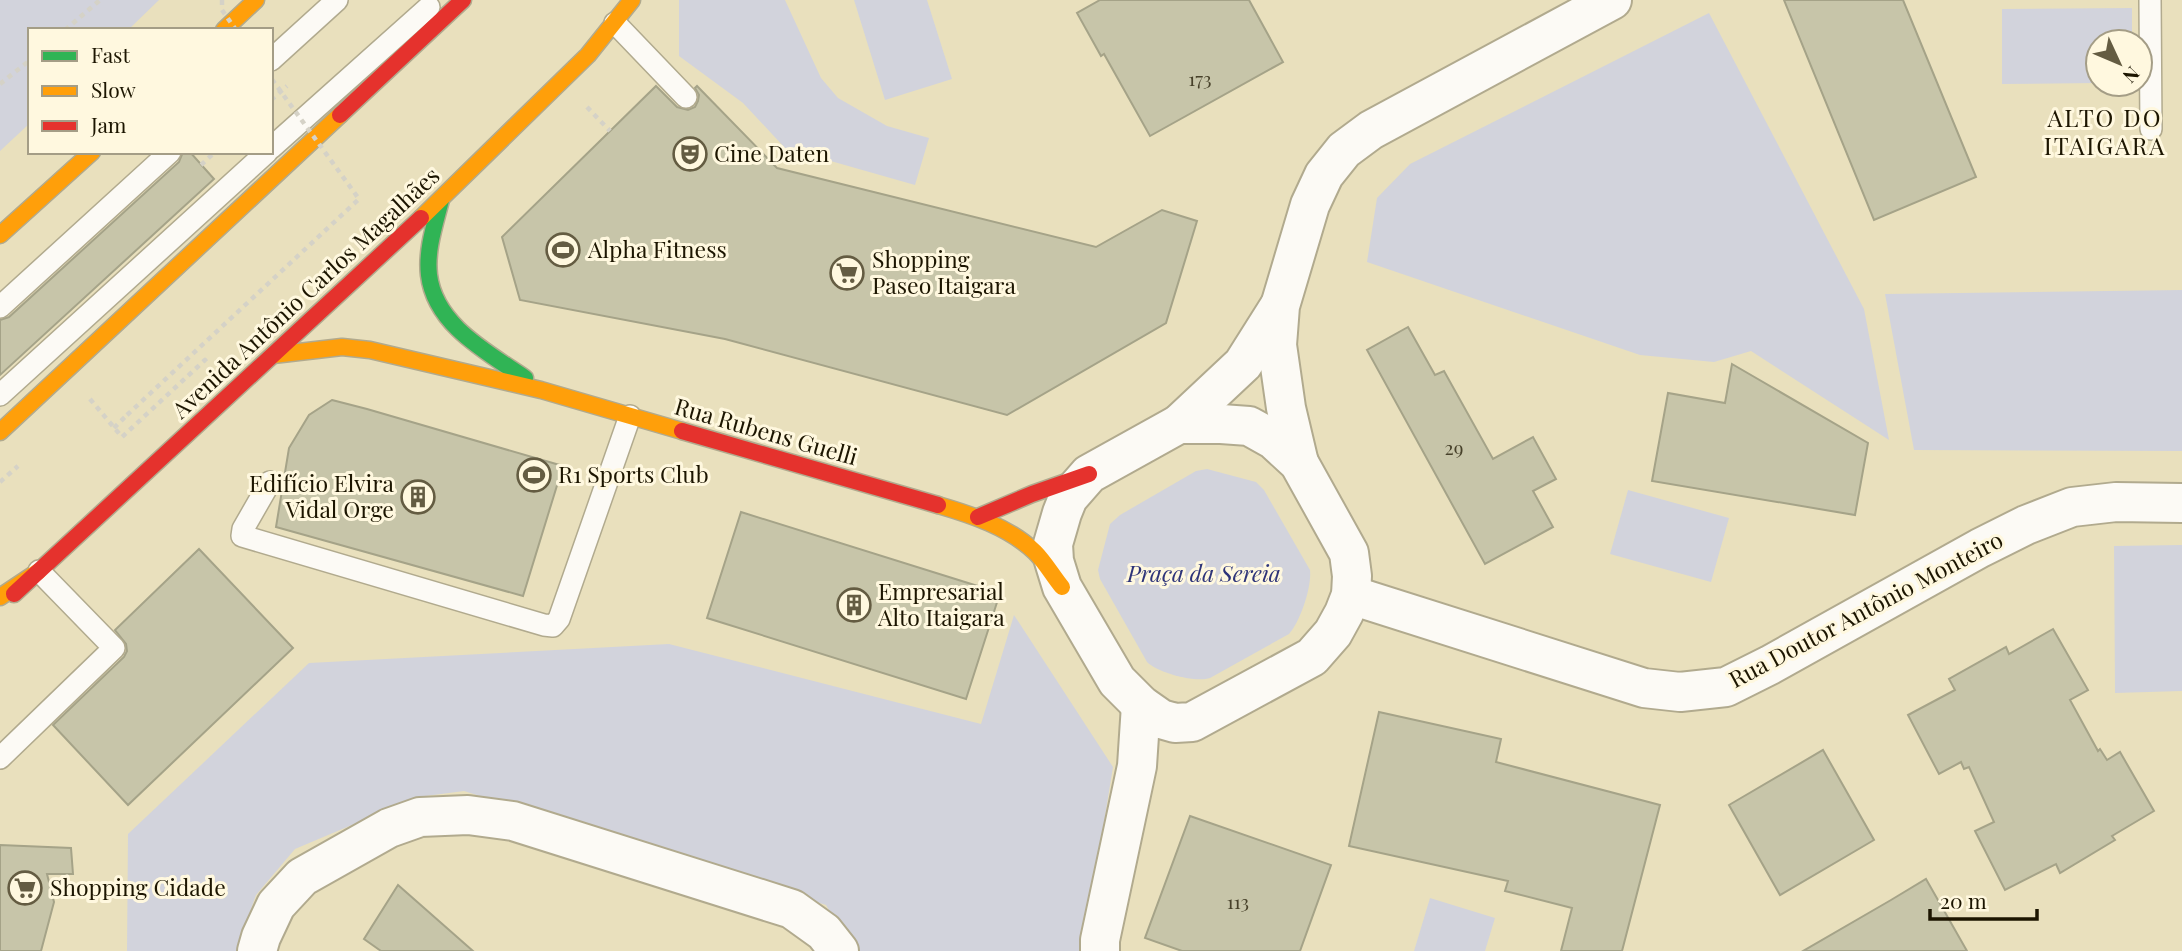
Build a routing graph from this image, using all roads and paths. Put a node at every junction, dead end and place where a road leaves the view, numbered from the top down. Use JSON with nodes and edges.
{"nodes":[{"id":1,"x":100,"y":0,"type":"edge"},
{"id":2,"x":222,"y":0,"type":"edge"},
{"id":3,"x":256,"y":0,"type":"edge"},
{"id":4,"x":337,"y":0,"type":"edge"},
{"id":5,"x":436,"y":0,"type":"edge"},
{"id":6,"x":463,"y":0,"type":"edge"},
{"id":7,"x":632,"y":0,"type":"edge"},
{"id":8,"x":1612,"y":0,"type":"edge"},
{"id":9,"x":2150,"y":0,"type":"edge"},
{"id":10,"x":615,"y":23,"type":"junction"},
{"id":11,"x":67,"y":28,"type":"edge"},
{"id":12,"x":226,"y":28,"type":"edge"},
{"id":13,"x":235,"y":28,"type":"edge"},
{"id":14,"x":273,"y":58,"type":"edge"},
{"id":15,"x":28,"y":62,"type":"edge"},
{"id":16,"x":273,"y":81,"type":"edge"},
{"id":17,"x":0,"y":84,"type":"edge"},
{"id":18,"x":686,"y":97,"type":"dead end"},
{"id":19,"x":2151,"y":129,"type":"dead end"},
{"id":20,"x":273,"y":146,"type":"edge"},
{"id":21,"x":90,"y":154,"type":"edge"},
{"id":22,"x":168,"y":154,"type":"edge"},
{"id":23,"x":213,"y":154,"type":"edge"},
{"id":24,"x":265,"y":154,"type":"edge"},
{"id":25,"x":201,"y":165,"type":"dead end"},
{"id":26,"x":441,"y":200,"type":"junction"},
{"id":27,"x":0,"y":235,"type":"edge"},
{"id":28,"x":1280,"y":306,"type":"junction"},
{"id":29,"x":0,"y":307,"type":"edge"},
{"id":30,"x":273,"y":355,"type":"junction"},
{"id":31,"x":67,"y":371,"type":"junction"},
{"id":32,"x":541,"y":390,"type":"junction"},
{"id":33,"x":234,"y":391,"type":"junction"},
{"id":34,"x":0,"y":395,"type":"edge"},
{"id":35,"x":630,"y":416,"type":"junction"},
{"id":36,"x":1179,"y":424,"type":"junction"},
{"id":37,"x":114,"y":428,"type":"junction"},
{"id":38,"x":0,"y":432,"type":"edge"},
{"id":39,"x":1299,"y":463,"type":"junction"},
{"id":40,"x":1089,"y":474,"type":"junction"},
{"id":41,"x":270,"y":482,"type":"dead end"},
{"id":42,"x":2182,"y":503,"type":"edge"},
{"id":43,"x":978,"y":517,"type":"junction"},
{"id":44,"x":39,"y":571,"type":"junction"},
{"id":45,"x":1062,"y":587,"type":"junction"},
{"id":46,"x":1351,"y":595,"type":"junction"},
{"id":47,"x":0,"y":597,"type":"edge"},
{"id":48,"x":0,"y":607,"type":"edge"},
{"id":49,"x":1141,"y":705,"type":"junction"},
{"id":50,"x":0,"y":758,"type":"edge"},
{"id":51,"x":257,"y":951,"type":"edge"},
{"id":52,"x":839,"y":951,"type":"edge"},
{"id":53,"x":1100,"y":951,"type":"edge"}],
"edges":[{"from":1,"to":11,"type":"path"},
{"from":2,"to":13,"type":"path","bridge":true},
{"from":3,"to":12,"type":"street"},
{"from":4,"to":14,"type":"lane"},
{"from":5,"to":20,"type":"lane"},
{"from":6,"to":31,"type":"street"},
{"from":7,"to":10,"type":"street","name":"Avenida Antônio Carlos Magalhães"},
{"from":8,"to":28,"type":"street"},
{"from":9,"to":19,"type":"lane"},
{"from":10,"to":18,"type":"lane"},
{"from":10,"to":26,"type":"street","name":"Avenida Antônio Carlos Magalhães"},
{"from":15,"to":17,"type":"path"},
{"from":16,"to":37,"type":"path","bridge":true},
{"from":21,"to":27,"type":"street"},
{"from":22,"to":29,"type":"lane"},
{"from":23,"to":25,"type":"path"},
{"from":24,"to":34,"type":"lane"},
{"from":26,"to":30,"type":"street","name":"Avenida Antônio Carlos Magalhães"},
{"from":26,"to":32,"type":"street","name":"Rua Rubens Guelli"},
{"from":28,"to":36,"type":"street"},
{"from":28,"to":39,"type":"street"},
{"from":30,"to":32,"type":"street","name":"Rua Rubens Guelli"},
{"from":30,"to":33,"type":"street","name":"Avenida Antônio Carlos Magalhães"},
{"from":31,"to":37,"type":"path"},
{"from":31,"to":38,"type":"street"},
{"from":32,"to":35,"type":"street","name":"Rua Rubens Guelli"},
{"from":33,"to":37,"type":"path"},
{"from":33,"to":44,"type":"street","name":"Avenida Antônio Carlos Magalhães"},
{"from":35,"to":41,"type":"lane"},
{"from":35,"to":43,"type":"street","name":"Rua Rubens Guelli"},
{"from":36,"to":39,"type":"street"},
{"from":36,"to":40,"type":"street"},
{"from":39,"to":46,"type":"street"},
{"from":40,"to":43,"type":"street"},
{"from":40,"to":45,"type":"street"},
{"from":42,"to":46,"type":"street","name":"Rua Doutor Antônio Monteiro"},
{"from":43,"to":45,"type":"street","name":"Rua Rubens Guelli"},
{"from":44,"to":47,"type":"street"},
{"from":44,"to":48,"type":"street","name":"Avenida Antônio Carlos Magalhães"},
{"from":44,"to":50,"type":"lane"},
{"from":45,"to":49,"type":"street"},
{"from":46,"to":49,"type":"street"},
{"from":49,"to":53,"type":"street"},
{"from":51,"to":52,"type":"street"}]}
